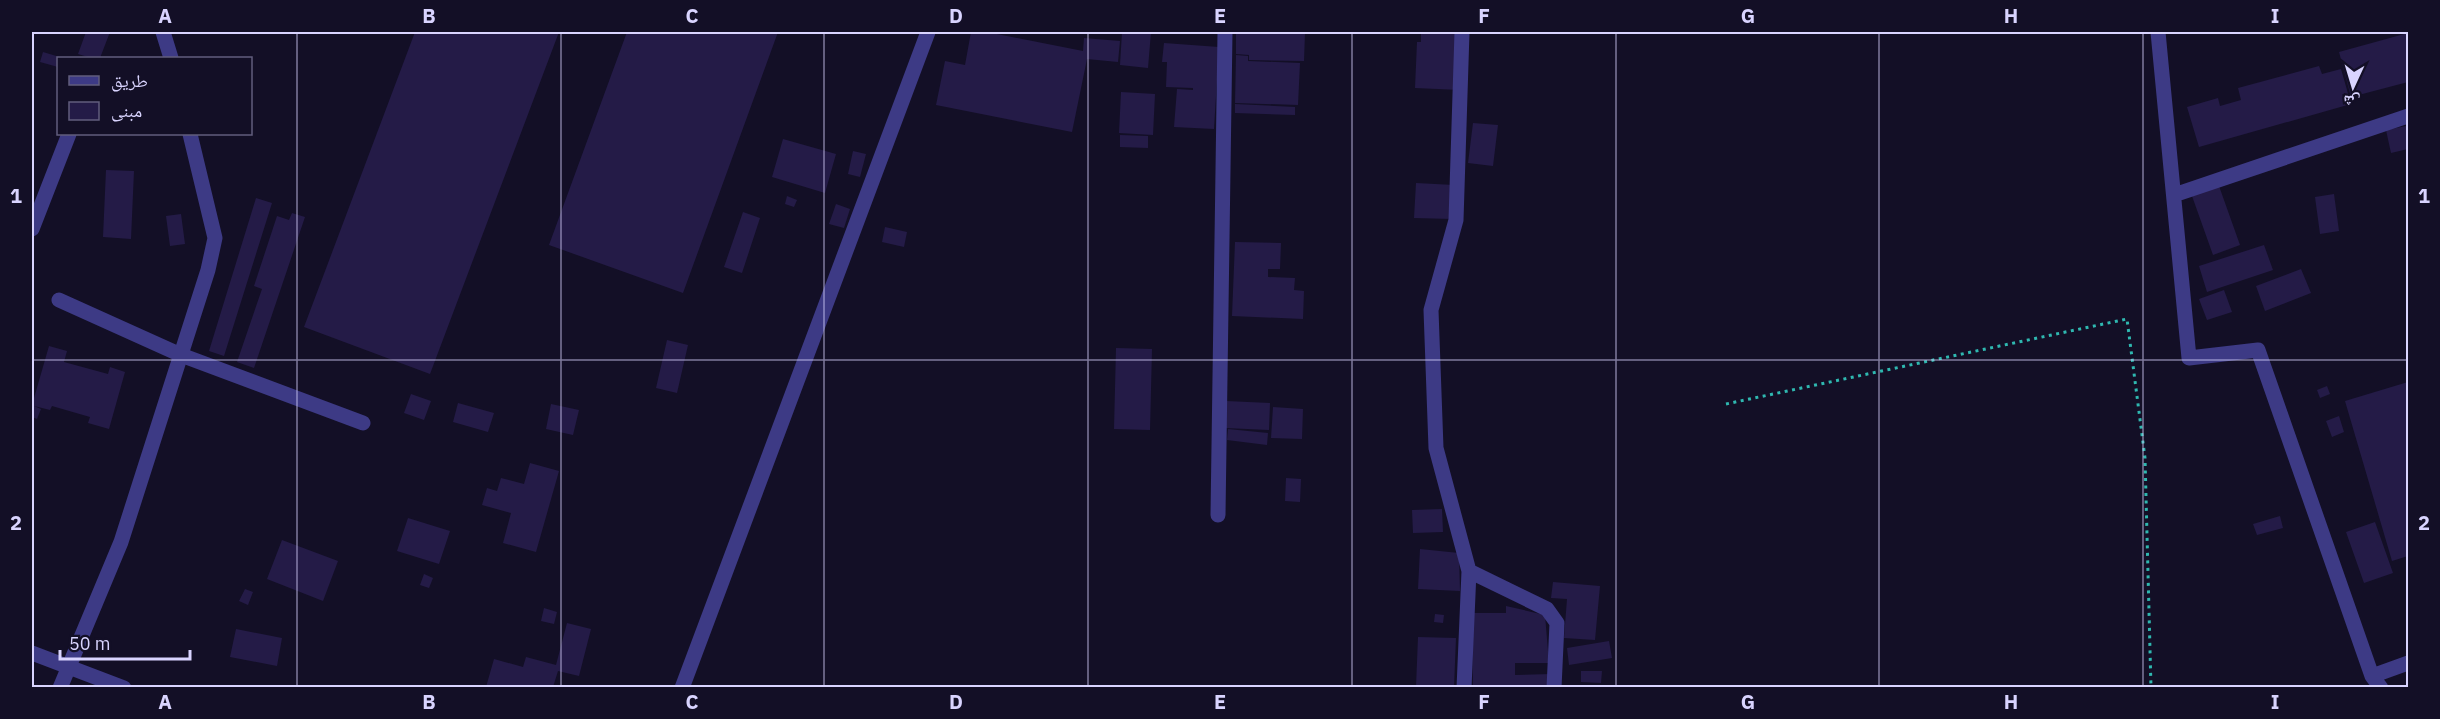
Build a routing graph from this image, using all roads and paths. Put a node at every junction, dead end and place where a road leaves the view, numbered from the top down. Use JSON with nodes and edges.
{"nodes":[{"id":1,"x":163,"y":32,"type":"edge"},
{"id":2,"x":928,"y":32,"type":"edge"},
{"id":3,"x":1225,"y":32,"type":"edge"},
{"id":4,"x":1462,"y":32,"type":"edge"},
{"id":5,"x":2158,"y":32,"type":"edge"},
{"id":6,"x":171,"y":57,"type":"edge"},
{"id":7,"x":2409,"y":116,"type":"edge"},
{"id":8,"x":69,"y":135,"type":"edge"},
{"id":9,"x":189,"y":135,"type":"edge"},
{"id":10,"x":2174,"y":195,"type":"junction"},
{"id":11,"x":32,"y":229,"type":"edge"},
{"id":12,"x":59,"y":300,"type":"dead end"},
{"id":13,"x":181,"y":355,"type":"junction"},
{"id":14,"x":1726,"y":404,"type":"dead end"},
{"id":15,"x":363,"y":423,"type":"dead end"},
{"id":16,"x":1218,"y":515,"type":"dead end"},
{"id":17,"x":1468,"y":571,"type":"junction"},
{"id":18,"x":32,"y":653,"type":"edge"},
{"id":19,"x":2409,"y":663,"type":"edge"},
{"id":20,"x":68,"y":666,"type":"junction"},
{"id":21,"x":2376,"y":682,"type":"edge"},
{"id":22,"x":60,"y":687,"type":"edge"},
{"id":23,"x":124,"y":687,"type":"edge"},
{"id":24,"x":682,"y":687,"type":"edge"},
{"id":25,"x":1464,"y":687,"type":"edge"},
{"id":26,"x":1554,"y":687,"type":"edge"},
{"id":27,"x":2151,"y":687,"type":"edge"}],
"edges":[{"from":1,"to":6,"type":"street"},
{"from":2,"to":24,"type":"street"},
{"from":3,"to":16,"type":"street"},
{"from":4,"to":17,"type":"street"},
{"from":5,"to":10,"type":"street"},
{"from":7,"to":10,"type":"street"},
{"from":8,"to":11,"type":"street"},
{"from":9,"to":13,"type":"street"},
{"from":10,"to":21,"type":"street"},
{"from":12,"to":13,"type":"street"},
{"from":13,"to":15,"type":"street"},
{"from":13,"to":20,"type":"street"},
{"from":14,"to":27,"type":"path"},
{"from":17,"to":25,"type":"street"},
{"from":17,"to":26,"type":"street"},
{"from":18,"to":20,"type":"street"},
{"from":19,"to":21,"type":"street"},
{"from":20,"to":22,"type":"street"},
{"from":20,"to":23,"type":"street"}]}
